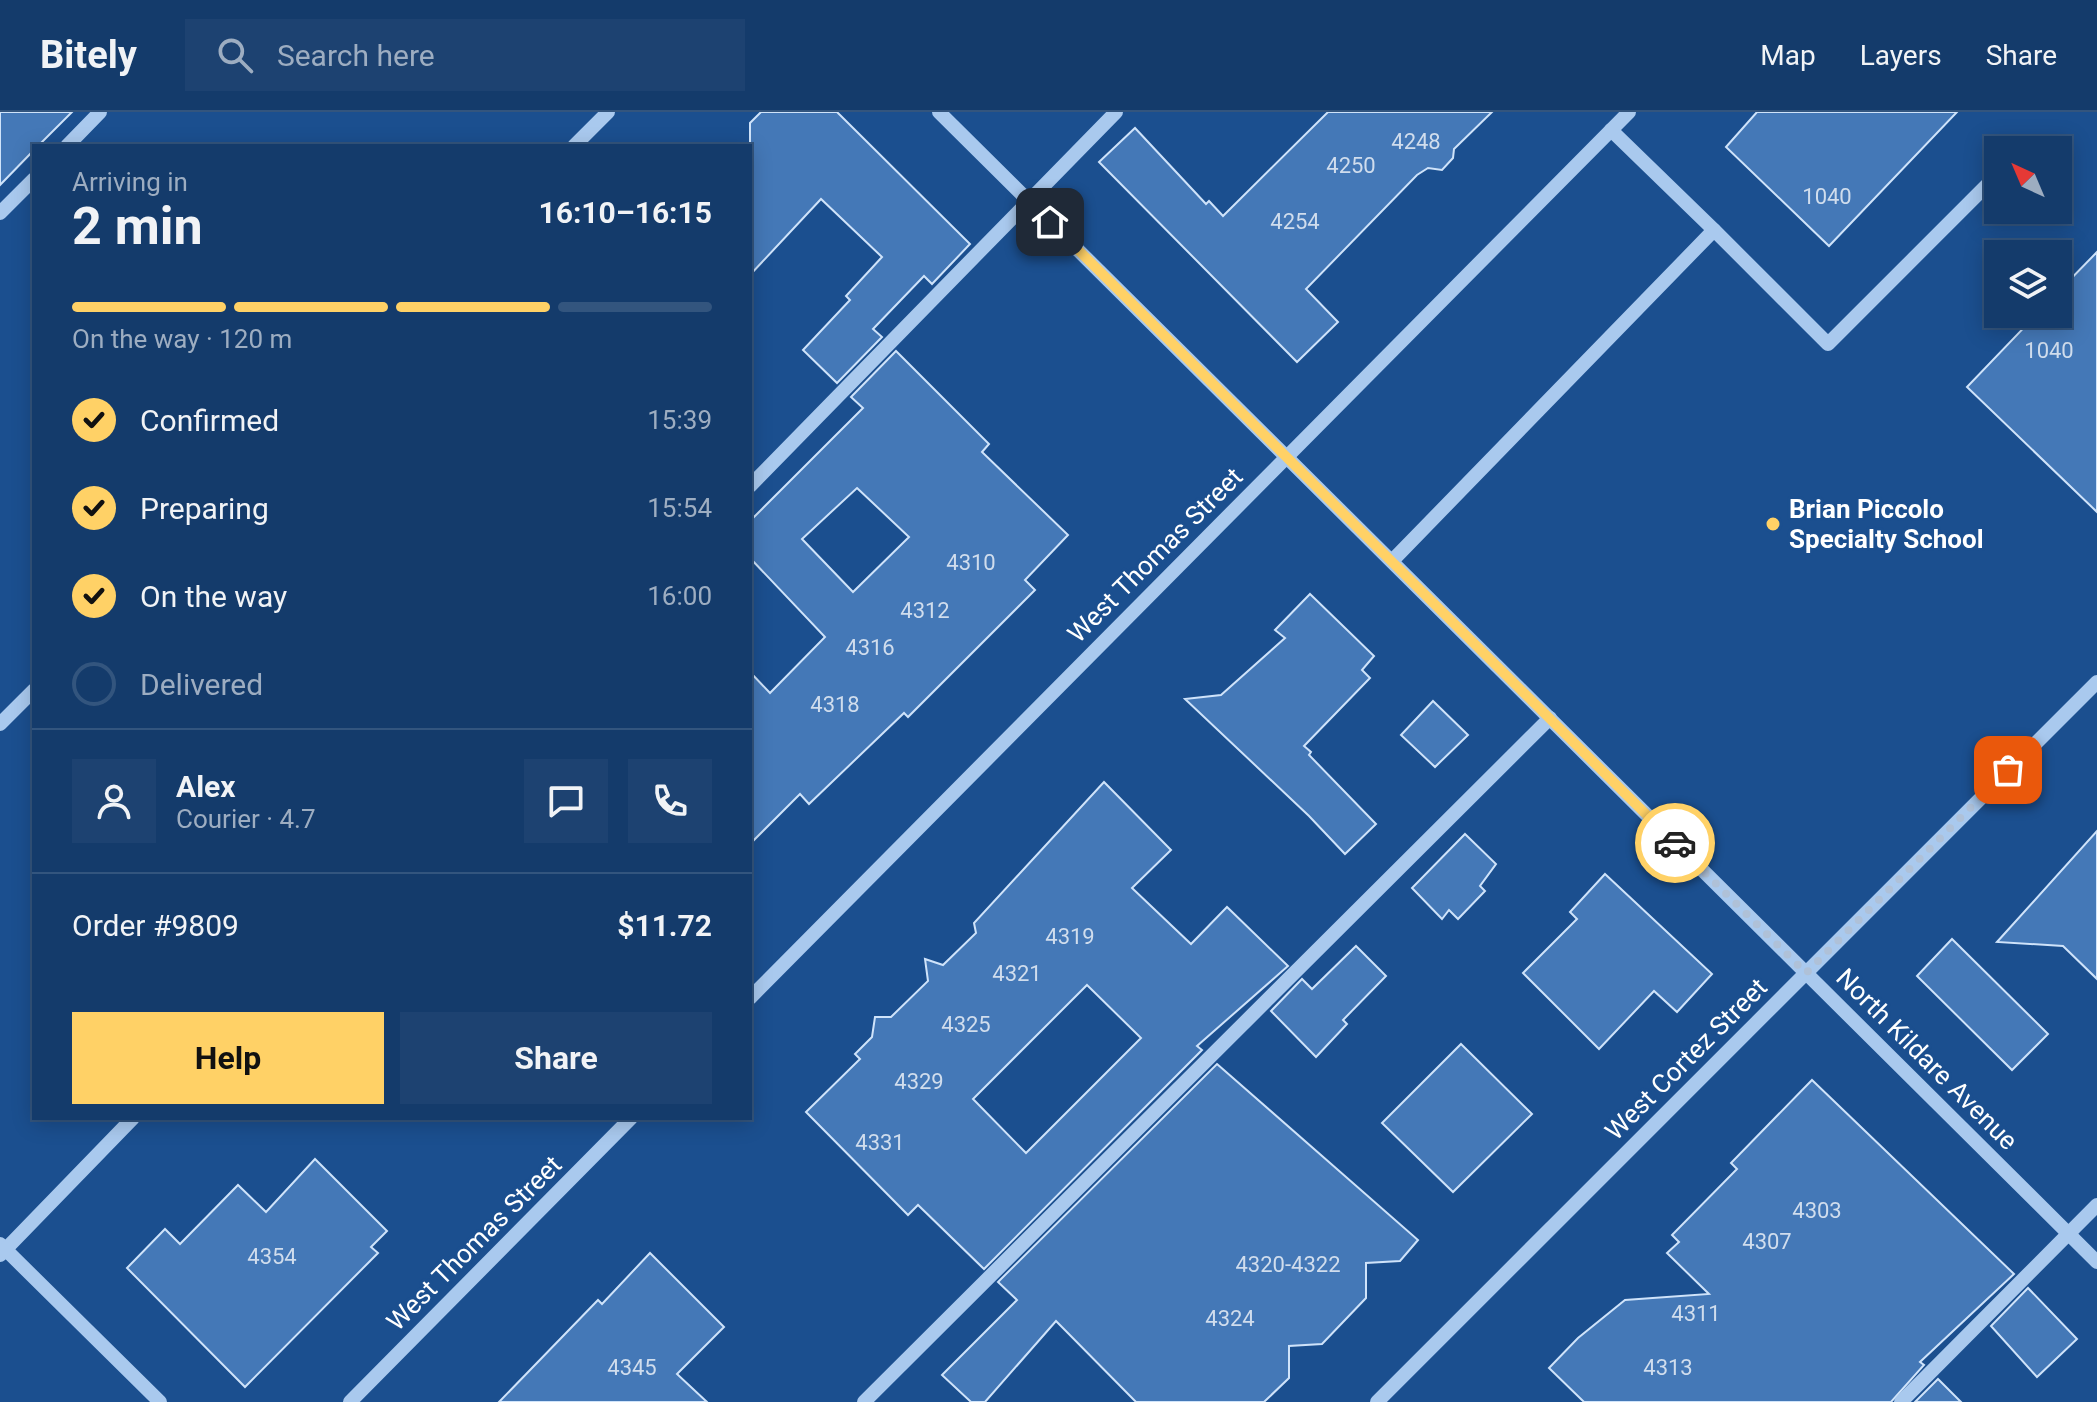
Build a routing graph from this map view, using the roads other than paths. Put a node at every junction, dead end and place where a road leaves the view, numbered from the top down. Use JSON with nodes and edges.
{"nodes":[{"id":1,"x":100,"y":112,"type":"edge"},
{"id":2,"x":608,"y":112,"type":"edge"},
{"id":3,"x":939,"y":112,"type":"edge"},
{"id":4,"x":1116,"y":112,"type":"edge"},
{"id":5,"x":1629,"y":112,"type":"edge"},
{"id":6,"x":1611,"y":130,"type":"junction"},
{"id":7,"x":69,"y":144,"type":"edge"},
{"id":8,"x":576,"y":144,"type":"edge"},
{"id":9,"x":32,"y":181,"type":"edge"},
{"id":10,"x":1984,"y":188,"type":"edge"},
{"id":11,"x":1028,"y":201,"type":"junction"},
{"id":12,"x":0,"y":213,"type":"edge"},
{"id":13,"x":1714,"y":230,"type":"junction"},
{"id":14,"x":1287,"y":457,"type":"junction"},
{"id":15,"x":752,"y":484,"type":"edge"},
{"id":16,"x":1392,"y":561,"type":"junction"},
{"id":17,"x":2097,"y":682,"type":"edge"},
{"id":18,"x":32,"y":692,"type":"edge"},
{"id":19,"x":1550,"y":718,"type":"junction"},
{"id":20,"x":0,"y":724,"type":"edge"},
{"id":21,"x":1806,"y":973,"type":"junction"},
{"id":22,"x":752,"y":996,"type":"edge"},
{"id":23,"x":131,"y":1120,"type":"edge"},
{"id":24,"x":629,"y":1120,"type":"edge"},
{"id":25,"x":2097,"y":1205,"type":"edge"},
{"id":26,"x":2068,"y":1233,"type":"junction"},
{"id":27,"x":2,"y":1249,"type":"edge"},
{"id":28,"x":2097,"y":1262,"type":"edge"},
{"id":29,"x":160,"y":1402,"type":"edge"},
{"id":30,"x":350,"y":1402,"type":"edge"},
{"id":31,"x":864,"y":1402,"type":"edge"},
{"id":32,"x":1377,"y":1402,"type":"edge"},
{"id":33,"x":1901,"y":1402,"type":"edge"}],
"edges":[{"from":1,"to":7,"type":"street"},
{"from":2,"to":8,"type":"street"},
{"from":3,"to":11,"type":"street","name":"North Kildare Avenue"},
{"from":4,"to":11,"type":"street"},
{"from":5,"to":6,"type":"street","name":"West Thomas Street"},
{"from":6,"to":13,"type":"street"},
{"from":6,"to":14,"type":"street","name":"West Thomas Street"},
{"from":9,"to":12,"type":"street"},
{"from":10,"to":13,"type":"street"},
{"from":11,"to":14,"type":"street","name":"North Kildare Avenue"},
{"from":11,"to":15,"type":"street"},
{"from":13,"to":16,"type":"street"},
{"from":14,"to":16,"type":"street","name":"North Kildare Avenue"},
{"from":14,"to":22,"type":"street","name":"West Thomas Street"},
{"from":16,"to":19,"type":"street","name":"North Kildare Avenue"},
{"from":17,"to":21,"type":"street","name":"West Cortez Street"},
{"from":18,"to":20,"type":"street"},
{"from":19,"to":21,"type":"street","name":"North Kildare Avenue"},
{"from":19,"to":31,"type":"street"},
{"from":21,"to":26,"type":"street","name":"North Kildare Avenue"},
{"from":21,"to":32,"type":"street","name":"West Cortez Street"},
{"from":23,"to":27,"type":"street"},
{"from":24,"to":30,"type":"street","name":"West Thomas Street"},
{"from":25,"to":26,"type":"street"},
{"from":26,"to":28,"type":"street","name":"North Kildare Avenue"},
{"from":26,"to":33,"type":"street"},
{"from":27,"to":29,"type":"street"}]}
